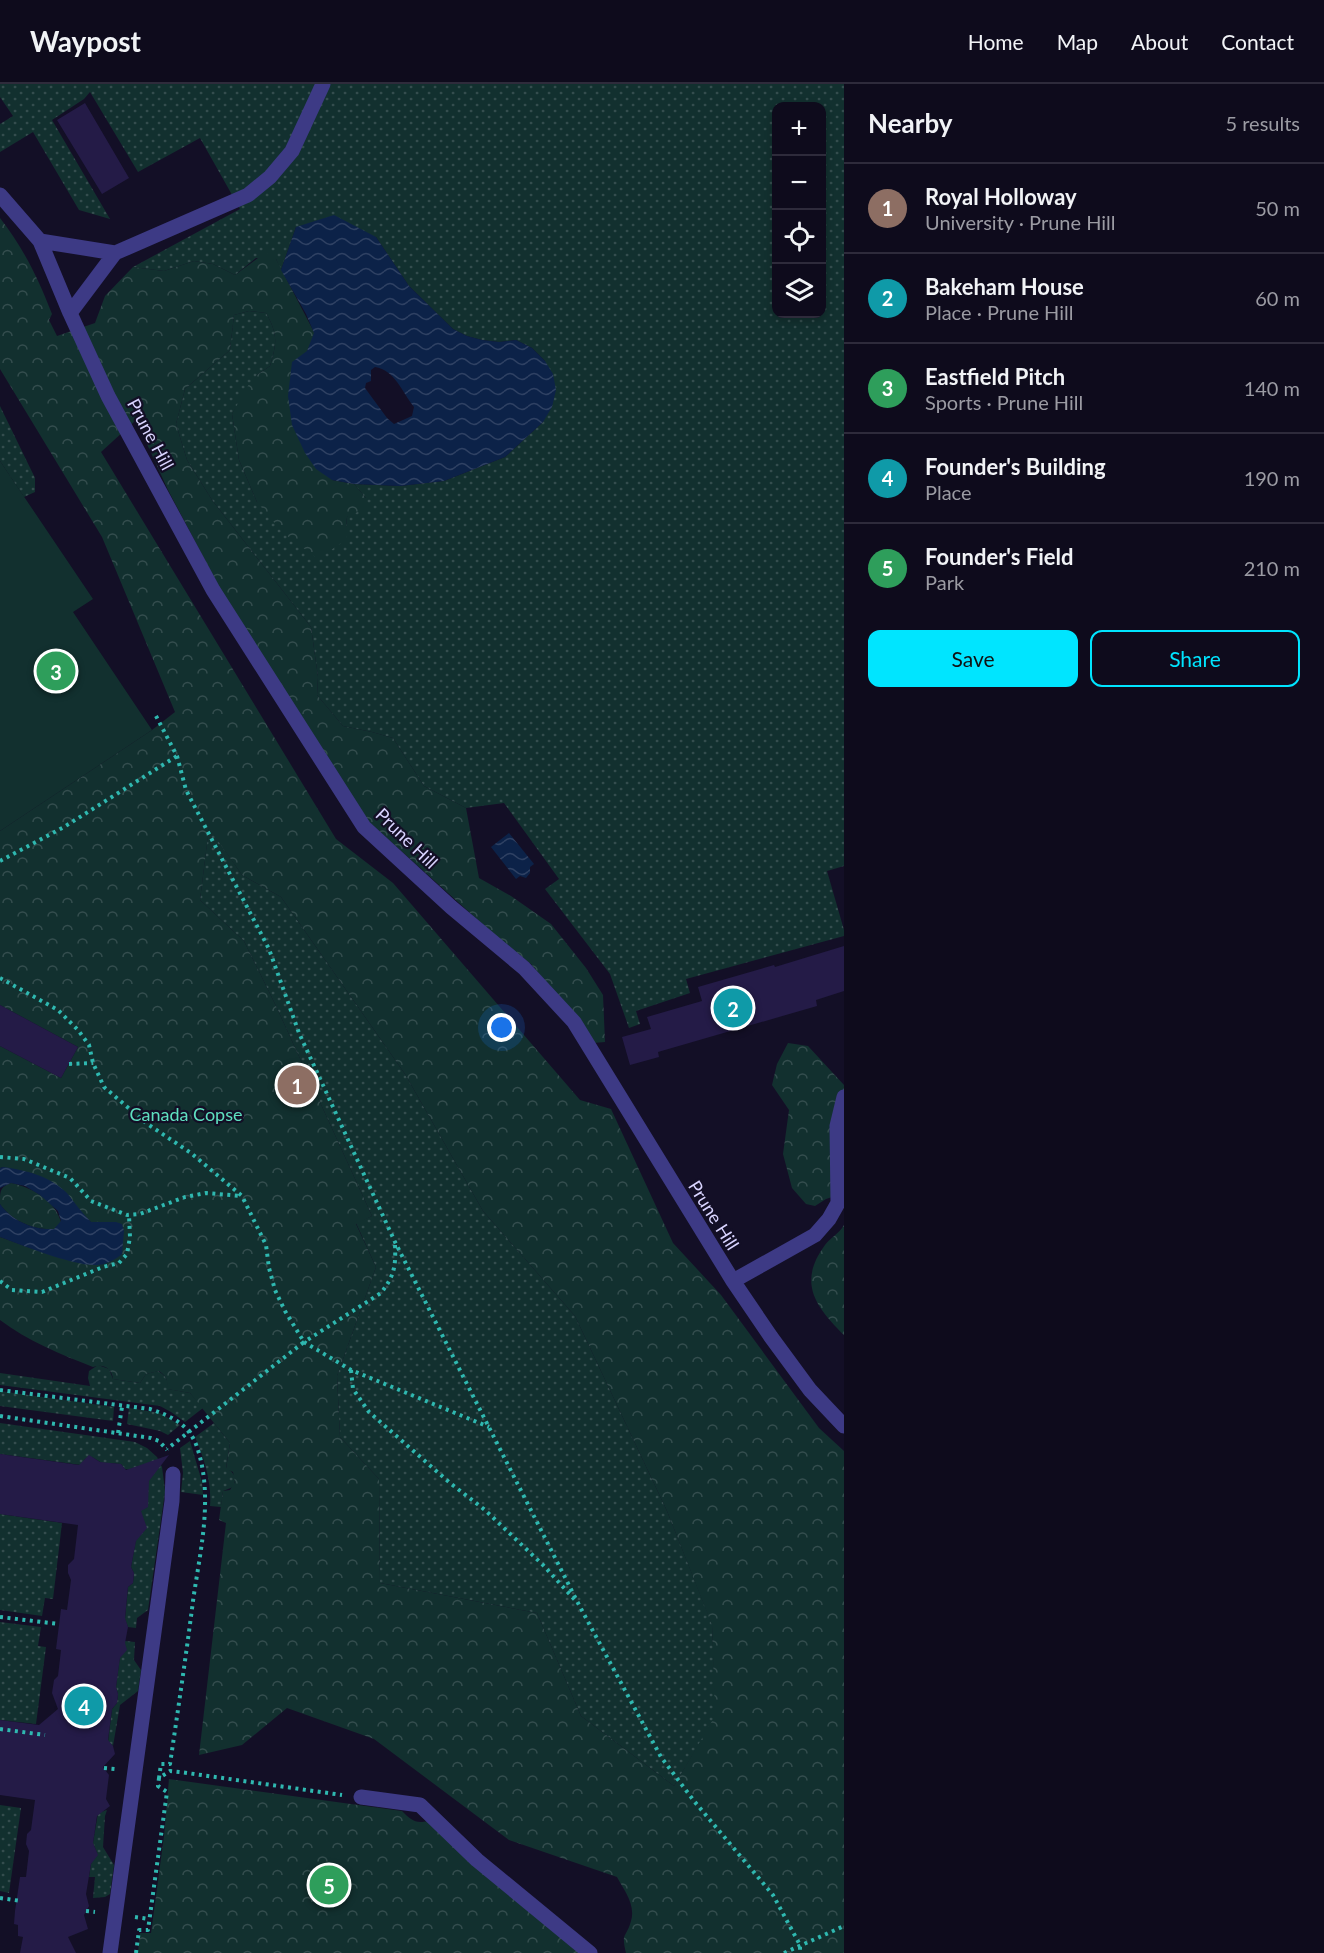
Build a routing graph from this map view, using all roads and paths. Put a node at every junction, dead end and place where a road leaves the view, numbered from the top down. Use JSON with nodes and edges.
{"nodes":[{"id":1,"x":323,"y":84,"type":"edge"},
{"id":2,"x":0,"y":195,"type":"edge"},
{"id":3,"x":40,"y":241,"type":"junction"},
{"id":4,"x":115,"y":253,"type":"junction"},
{"id":5,"x":70,"y":314,"type":"junction"},
{"id":6,"x":156,"y":716,"type":"dead end"},
{"id":7,"x":177,"y":756,"type":"junction"},
{"id":8,"x":0,"y":861,"type":"edge"},
{"id":9,"x":0,"y":978,"type":"edge"},
{"id":10,"x":93,"y":1063,"type":"junction"},
{"id":11,"x":69,"y":1064,"type":"dead end"},
{"id":12,"x":844,"y":1097,"type":"edge"},
{"id":13,"x":0,"y":1157,"type":"edge"},
{"id":14,"x":242,"y":1196,"type":"junction"},
{"id":15,"x":129,"y":1215,"type":"junction"},
{"id":16,"x":395,"y":1242,"type":"junction"},
{"id":17,"x":0,"y":1281,"type":"edge"},
{"id":18,"x":733,"y":1281,"type":"junction"},
{"id":19,"x":304,"y":1342,"type":"junction"},
{"id":20,"x":351,"y":1370,"type":"junction"},
{"id":21,"x":122,"y":1407,"type":"dead end"},
{"id":22,"x":0,"y":1416,"type":"edge"},
{"id":23,"x":844,"y":1426,"type":"edge"},
{"id":24,"x":489,"y":1427,"type":"junction"},
{"id":25,"x":118,"y":1433,"type":"junction"},
{"id":26,"x":173,"y":1474,"type":"dead end"},
{"id":27,"x":579,"y":1605,"type":"junction"},
{"id":28,"x":0,"y":1617,"type":"edge"},
{"id":29,"x":59,"y":1624,"type":"dead end"},
{"id":30,"x":0,"y":1729,"type":"edge"},
{"id":31,"x":45,"y":1735,"type":"dead end"},
{"id":32,"x":356,"y":1797,"type":"joint"},
{"id":33,"x":0,"y":1898,"type":"edge"},
{"id":34,"x":21,"y":1901,"type":"dead end"},
{"id":35,"x":844,"y":1926,"type":"edge"},
{"id":36,"x":800,"y":1945,"type":"junction"},
{"id":37,"x":110,"y":1953,"type":"edge"},
{"id":38,"x":136,"y":1953,"type":"edge"},
{"id":39,"x":590,"y":1953,"type":"edge"},
{"id":40,"x":784,"y":1953,"type":"edge"},
{"id":41,"x":800,"y":1953,"type":"edge"}],
"edges":[{"from":1,"to":4,"type":"street"},
{"from":2,"to":3,"type":"street","name":"Prune Hill"},
{"from":3,"to":4,"type":"street"},
{"from":3,"to":5,"type":"street","name":"Prune Hill"},
{"from":4,"to":5,"type":"street"},
{"from":5,"to":18,"type":"street","name":"Prune Hill"},
{"from":6,"to":7,"type":"path"},
{"from":7,"to":8,"type":"path"},
{"from":7,"to":16,"type":"path"},
{"from":9,"to":10,"type":"path"},
{"from":10,"to":11,"type":"path"},
{"from":10,"to":14,"type":"path"},
{"from":12,"to":18,"type":"street"},
{"from":13,"to":15,"type":"path"},
{"from":14,"to":15,"type":"path"},
{"from":14,"to":19,"type":"path"},
{"from":15,"to":17,"type":"path"},
{"from":16,"to":19,"type":"path"},
{"from":16,"to":24,"type":"path"},
{"from":18,"to":23,"type":"street","name":"Prune Hill"},
{"from":19,"to":20,"type":"path"},
{"from":19,"to":25,"type":"path"},
{"from":20,"to":24,"type":"path"},
{"from":20,"to":27,"type":"path"},
{"from":21,"to":25,"type":"path"},
{"from":22,"to":25,"type":"path"},
{"from":24,"to":27,"type":"path"},
{"from":26,"to":37,"type":"street"},
{"from":27,"to":36,"type":"path"},
{"from":28,"to":29,"type":"path"},
{"from":30,"to":31,"type":"path"},
{"from":32,"to":38,"type":"path"},
{"from":32,"to":39,"type":"street"},
{"from":33,"to":34,"type":"path"},
{"from":35,"to":36,"type":"path"},
{"from":36,"to":40,"type":"path"},
{"from":36,"to":41,"type":"path"}]}
